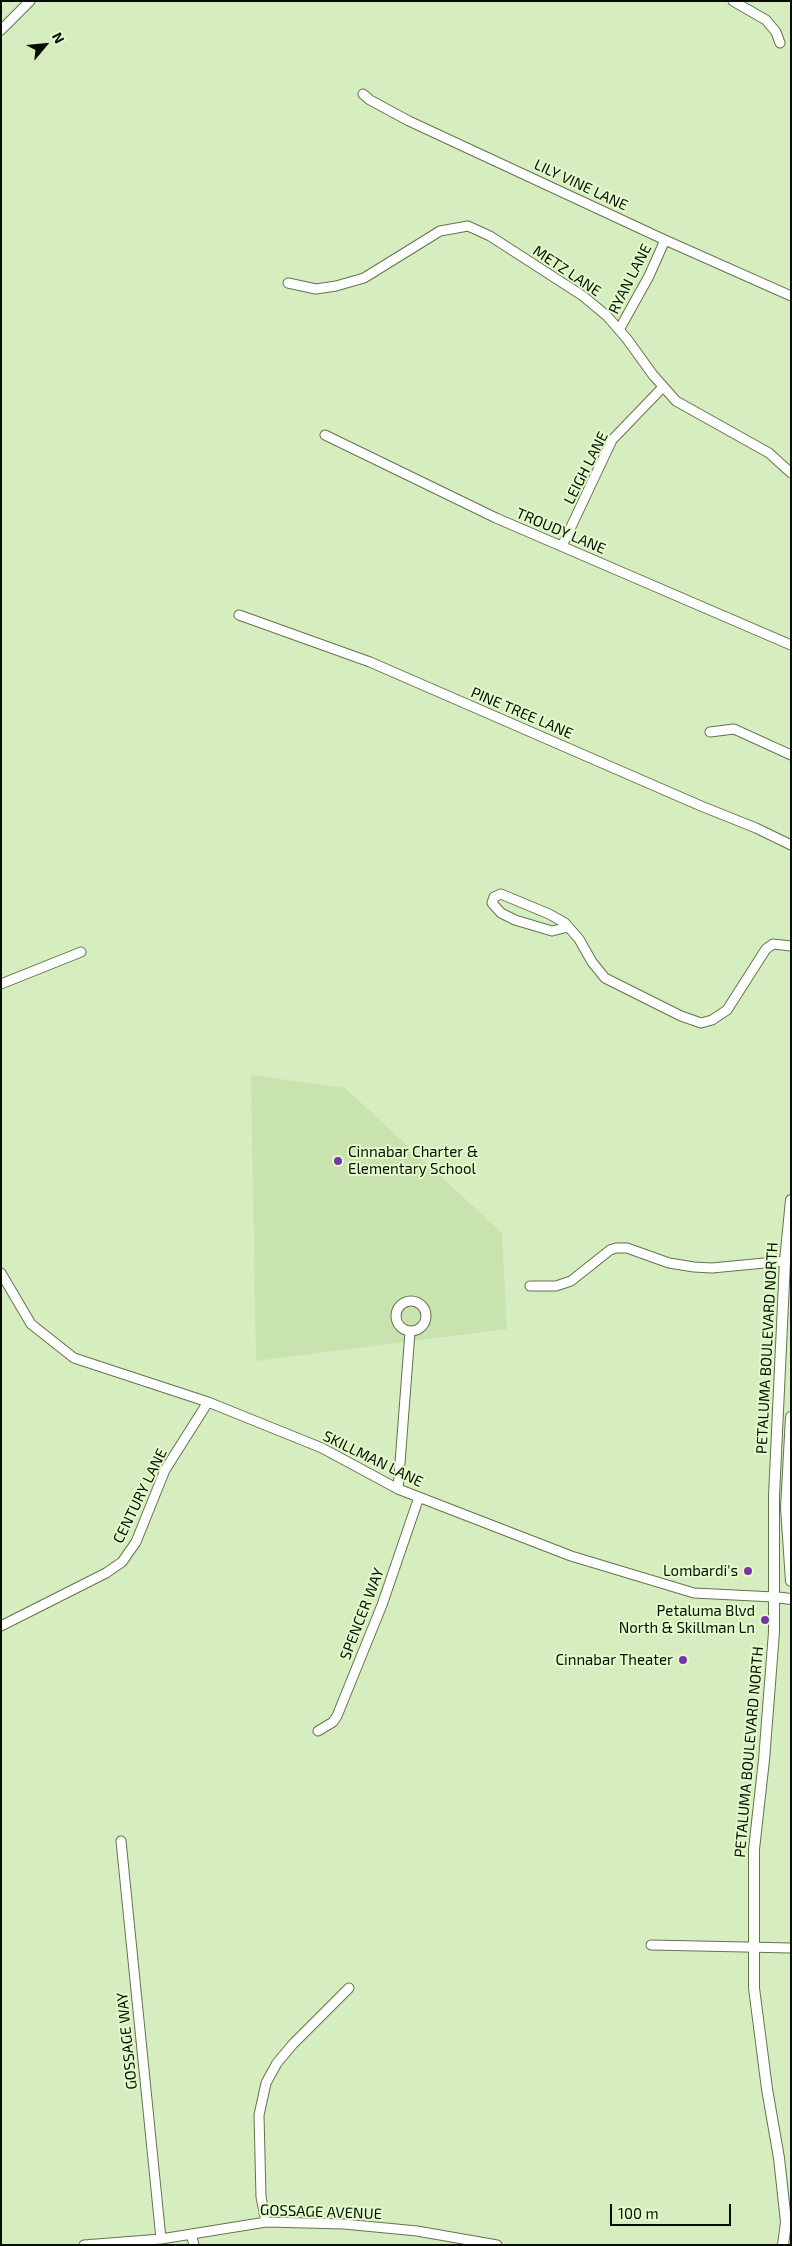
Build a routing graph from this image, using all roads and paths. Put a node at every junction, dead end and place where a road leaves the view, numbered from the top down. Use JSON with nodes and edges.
{"nodes":[{"id":1,"x":30,"y":1,"type":"edge"},
{"id":2,"x":733,"y":1,"type":"edge"},
{"id":3,"x":1,"y":30,"type":"edge"},
{"id":4,"x":780,"y":42,"type":"dead end"},
{"id":5,"x":363,"y":94,"type":"dead end"},
{"id":6,"x":665,"y":240,"type":"junction"},
{"id":7,"x":288,"y":283,"type":"dead end"},
{"id":8,"x":791,"y":296,"type":"edge"},
{"id":9,"x":619,"y":330,"type":"junction"},
{"id":10,"x":663,"y":387,"type":"junction"},
{"id":11,"x":325,"y":435,"type":"dead end"},
{"id":12,"x":791,"y":473,"type":"edge"},
{"id":13,"x":562,"y":546,"type":"junction"},
{"id":14,"x":239,"y":615,"type":"dead end"},
{"id":15,"x":791,"y":645,"type":"edge"},
{"id":16,"x":710,"y":732,"type":"dead end"},
{"id":17,"x":791,"y":755,"type":"edge"},
{"id":18,"x":791,"y":845,"type":"edge"},
{"id":19,"x":568,"y":927,"type":"junction"},
{"id":20,"x":791,"y":946,"type":"edge"},
{"id":21,"x":81,"y":952,"type":"dead end"},
{"id":22,"x":1,"y":984,"type":"edge"},
{"id":23,"x":791,"y":1200,"type":"edge"},
{"id":24,"x":785,"y":1261,"type":"junction"},
{"id":25,"x":1,"y":1273,"type":"edge"},
{"id":26,"x":530,"y":1286,"type":"dead end"},
{"id":27,"x":410,"y":1332,"type":"dead end"},
{"id":28,"x":208,"y":1402,"type":"junction"},
{"id":29,"x":791,"y":1417,"type":"edge"},
{"id":30,"x":398,"y":1488,"type":"junction"},
{"id":31,"x":419,"y":1497,"type":"junction"},
{"id":32,"x":791,"y":1581,"type":"edge"},
{"id":33,"x":774,"y":1597,"type":"junction"},
{"id":34,"x":791,"y":1599,"type":"edge"},
{"id":35,"x":1,"y":1626,"type":"edge"},
{"id":36,"x":318,"y":1731,"type":"dead end"},
{"id":37,"x":121,"y":1841,"type":"dead end"},
{"id":38,"x":652,"y":1944,"type":"dead end"},
{"id":39,"x":755,"y":1948,"type":"junction"},
{"id":40,"x":791,"y":1948,"type":"edge"},
{"id":41,"x":348,"y":1988,"type":"dead end"},
{"id":42,"x":266,"y":2222,"type":"junction"},
{"id":43,"x":191,"y":2234,"type":"junction"},
{"id":44,"x":161,"y":2239,"type":"junction"},
{"id":45,"x":84,"y":2245,"type":"edge"},
{"id":46,"x":194,"y":2245,"type":"edge"},
{"id":47,"x":497,"y":2245,"type":"edge"},
{"id":48,"x":783,"y":2245,"type":"edge"}],
"edges":[{"from":1,"to":3,"type":"street"},
{"from":2,"to":4,"type":"street"},
{"from":5,"to":6,"type":"street","name":"LILY VINE LANE"},
{"from":6,"to":8,"type":"street","name":"LILY VINE LANE"},
{"from":6,"to":9,"type":"street","name":"RYAN LANE"},
{"from":7,"to":9,"type":"street","name":"METZ LANE"},
{"from":9,"to":10,"type":"street","name":"METZ LANE"},
{"from":10,"to":12,"type":"street","name":"METZ LANE"},
{"from":10,"to":13,"type":"street","name":"LEIGH LANE"},
{"from":11,"to":13,"type":"street","name":"TROUDY LANE"},
{"from":13,"to":15,"type":"street","name":"TROUDY LANE"},
{"from":14,"to":18,"type":"street","name":"PINE TREE LANE"},
{"from":16,"to":17,"type":"street"},
{"from":19,"to":19,"type":"street"},
{"from":19,"to":20,"type":"street"},
{"from":21,"to":22,"type":"street"},
{"from":23,"to":24,"type":"main road","name":"PETALUMA BOULEVARD NORTH"},
{"from":24,"to":26,"type":"street"},
{"from":24,"to":33,"type":"main road","name":"PETALUMA BOULEVARD NORTH"},
{"from":25,"to":28,"type":"street","name":"SKILLMAN LANE"},
{"from":27,"to":30,"type":"street"},
{"from":28,"to":30,"type":"street","name":"SKILLMAN LANE"},
{"from":28,"to":35,"type":"street","name":"CENTURY LANE"},
{"from":29,"to":32,"type":"main road","name":"PETALUMA BOULEVARD NORTH"},
{"from":30,"to":31,"type":"street","name":"SKILLMAN LANE"},
{"from":31,"to":33,"type":"street","name":"SKILLMAN LANE"},
{"from":31,"to":36,"type":"street","name":"SPENCER WAY"},
{"from":33,"to":34,"type":"main road"},
{"from":33,"to":39,"type":"main road","name":"PETALUMA BOULEVARD NORTH"},
{"from":37,"to":44,"type":"street","name":"GOSSAGE WAY"},
{"from":38,"to":39,"type":"street"},
{"from":39,"to":40,"type":"street"},
{"from":39,"to":48,"type":"main road","name":"PETALUMA BOULEVARD NORTH"},
{"from":41,"to":42,"type":"street"},
{"from":42,"to":43,"type":"street","name":"GOSSAGE AVENUE"},
{"from":42,"to":47,"type":"street","name":"GOSSAGE AVENUE"},
{"from":43,"to":44,"type":"street","name":"GOSSAGE AVENUE"},
{"from":43,"to":46,"type":"street"},
{"from":44,"to":45,"type":"street","name":"GOSSAGE AVENUE"}]}
